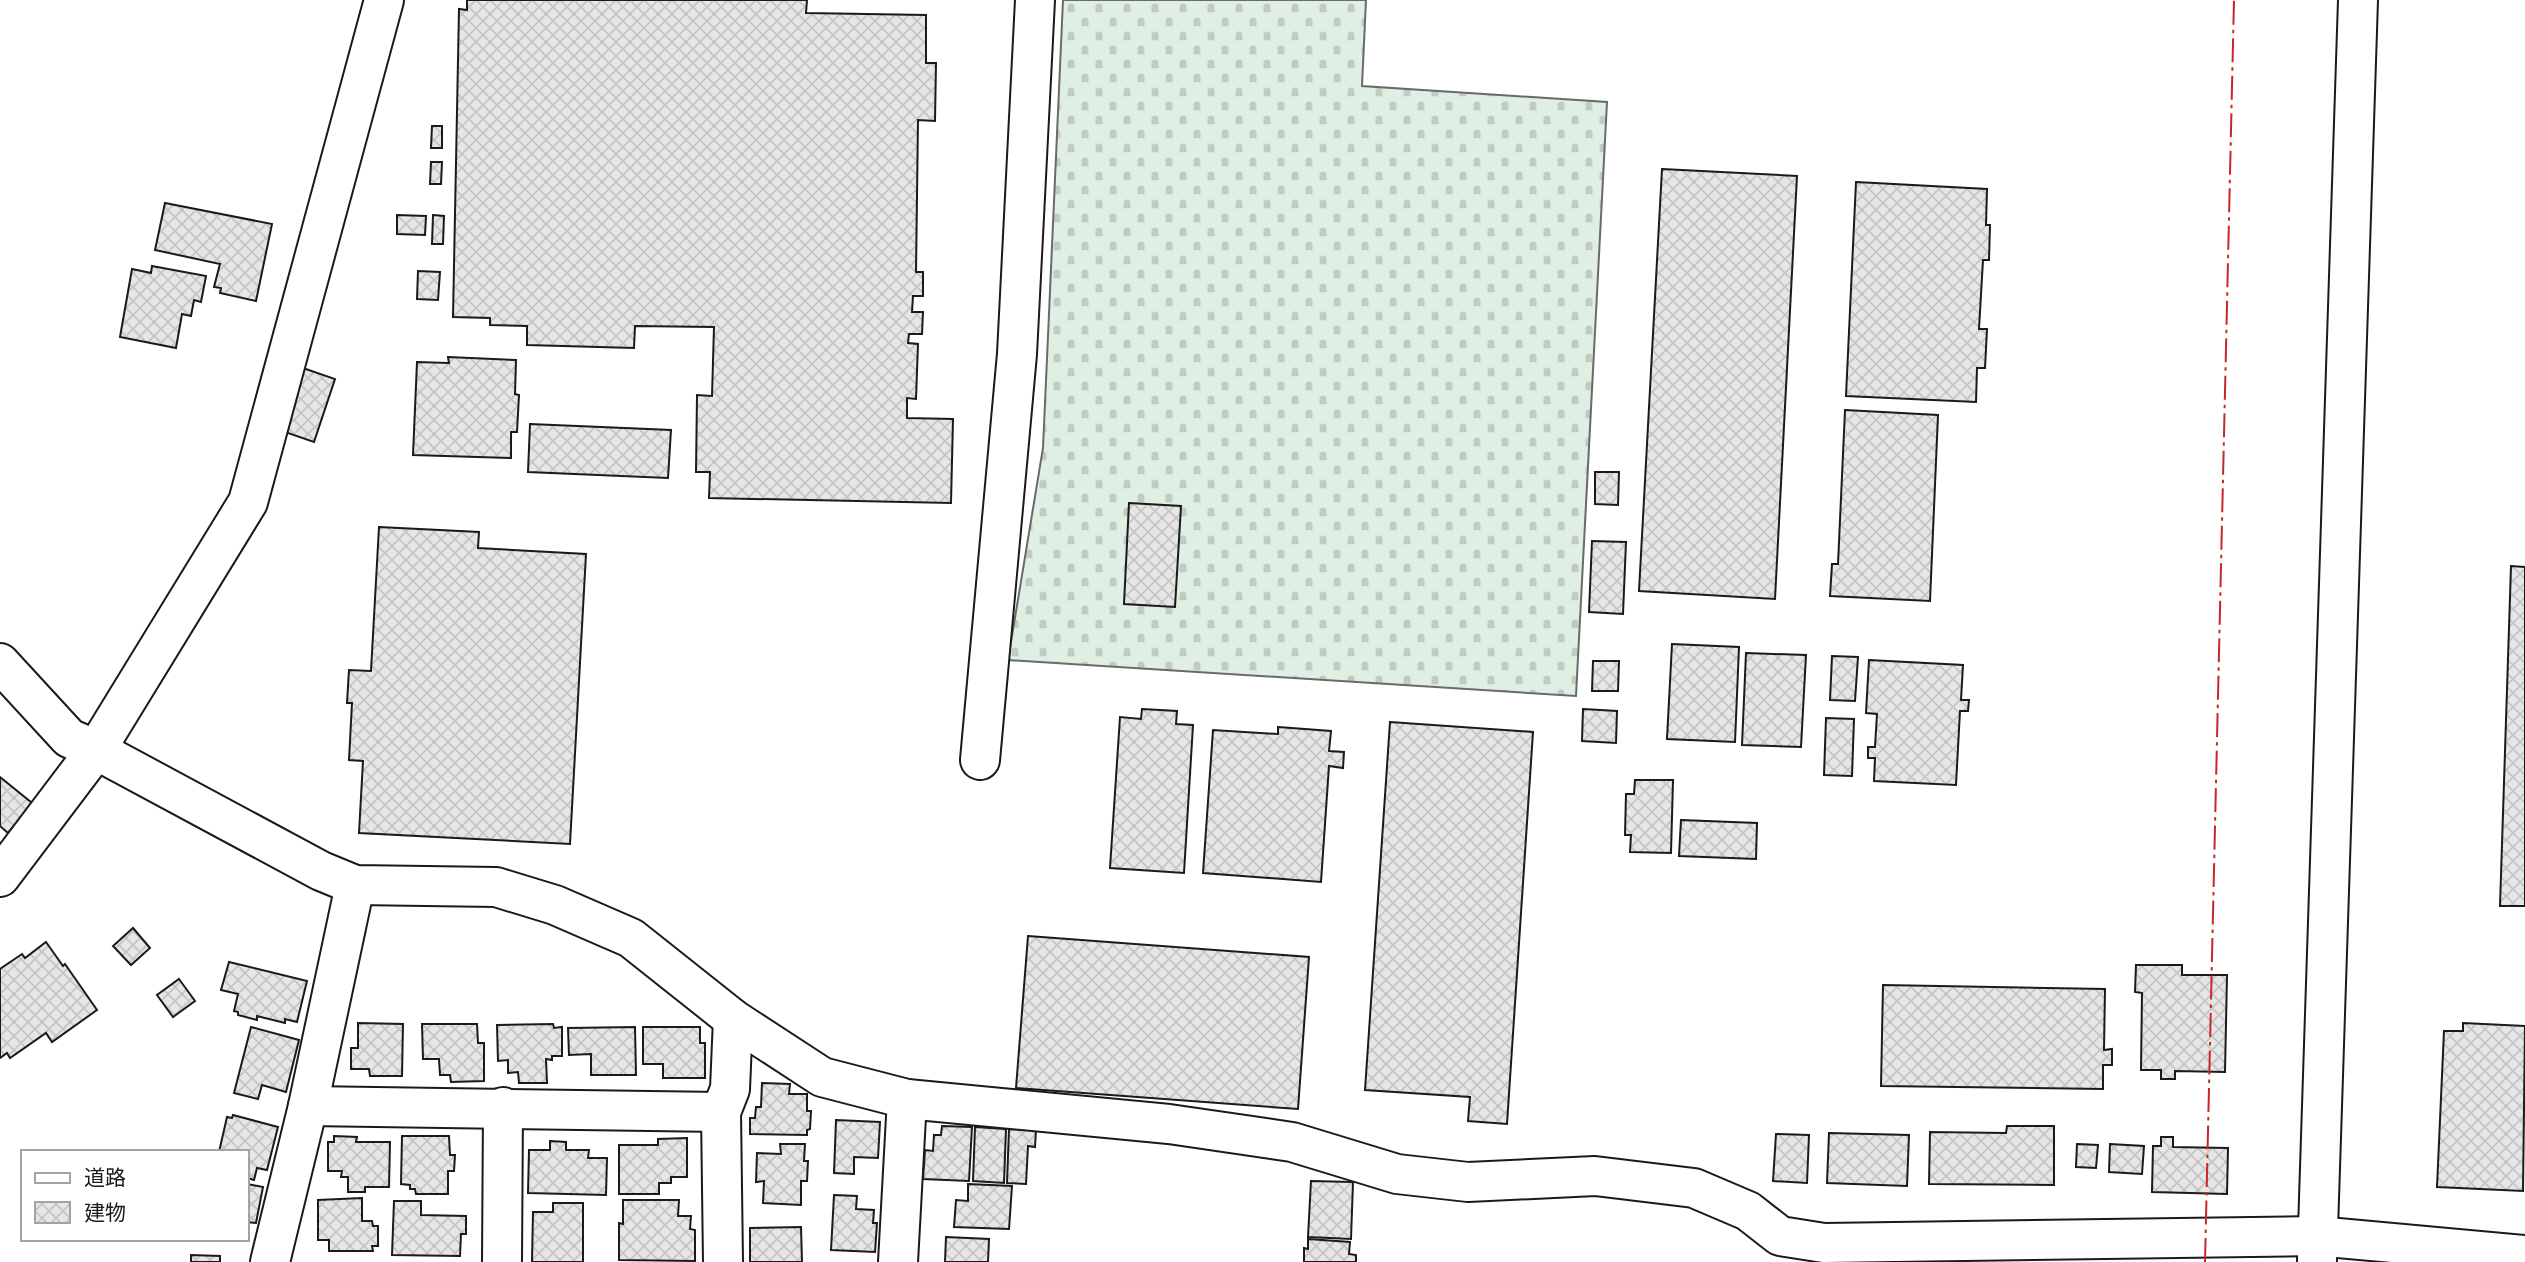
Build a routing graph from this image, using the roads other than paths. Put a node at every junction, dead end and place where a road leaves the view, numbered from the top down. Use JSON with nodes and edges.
{"nodes":[{"id":1,"x":384,"y":0,"type":"edge"},
{"id":2,"x":1035,"y":0,"type":"edge"},
{"id":3,"x":2358,"y":0,"type":"edge"},
{"id":4,"x":0,"y":663,"type":"edge"},
{"id":5,"x":96,"y":750,"type":"junction"},
{"id":6,"x":979,"y":760,"type":"dead end"},
{"id":7,"x":0,"y":877,"type":"edge"},
{"id":8,"x":355,"y":885,"type":"junction"},
{"id":9,"x":733,"y":1019,"type":"junction"},
{"id":10,"x":908,"y":1099,"type":"junction"},
{"id":11,"x":308,"y":1106,"type":"junction"},
{"id":12,"x":503,"y":1107,"type":"junction"},
{"id":13,"x":721,"y":1112,"type":"junction"},
{"id":14,"x":1776,"y":1249,"type":"edge"},
{"id":15,"x":2317,"y":1249,"type":"edge"},
{"id":16,"x":1824,"y":1253,"type":"edge"},
{"id":17,"x":2525,"y":1255,"type":"edge"},
{"id":18,"x":270,"y":1262,"type":"edge"},
{"id":19,"x":502,"y":1262,"type":"edge"},
{"id":20,"x":723,"y":1262,"type":"edge"},
{"id":21,"x":898,"y":1262,"type":"edge"}],
"edges":[{"from":1,"to":5,"type":"street"},
{"from":2,"to":6,"type":"street"},
{"from":3,"to":15,"type":"street"},
{"from":4,"to":5,"type":"street"},
{"from":5,"to":7,"type":"street"},
{"from":5,"to":8,"type":"street"},
{"from":8,"to":9,"type":"street"},
{"from":8,"to":11,"type":"street"},
{"from":9,"to":10,"type":"street"},
{"from":9,"to":13,"type":"street"},
{"from":10,"to":14,"type":"street"},
{"from":10,"to":21,"type":"street"},
{"from":11,"to":12,"type":"street"},
{"from":11,"to":18,"type":"street"},
{"from":12,"to":13,"type":"street"},
{"from":12,"to":19,"type":"street"},
{"from":13,"to":20,"type":"street"},
{"from":14,"to":16,"type":"street"},
{"from":15,"to":16,"type":"street"},
{"from":15,"to":17,"type":"street"}]}
